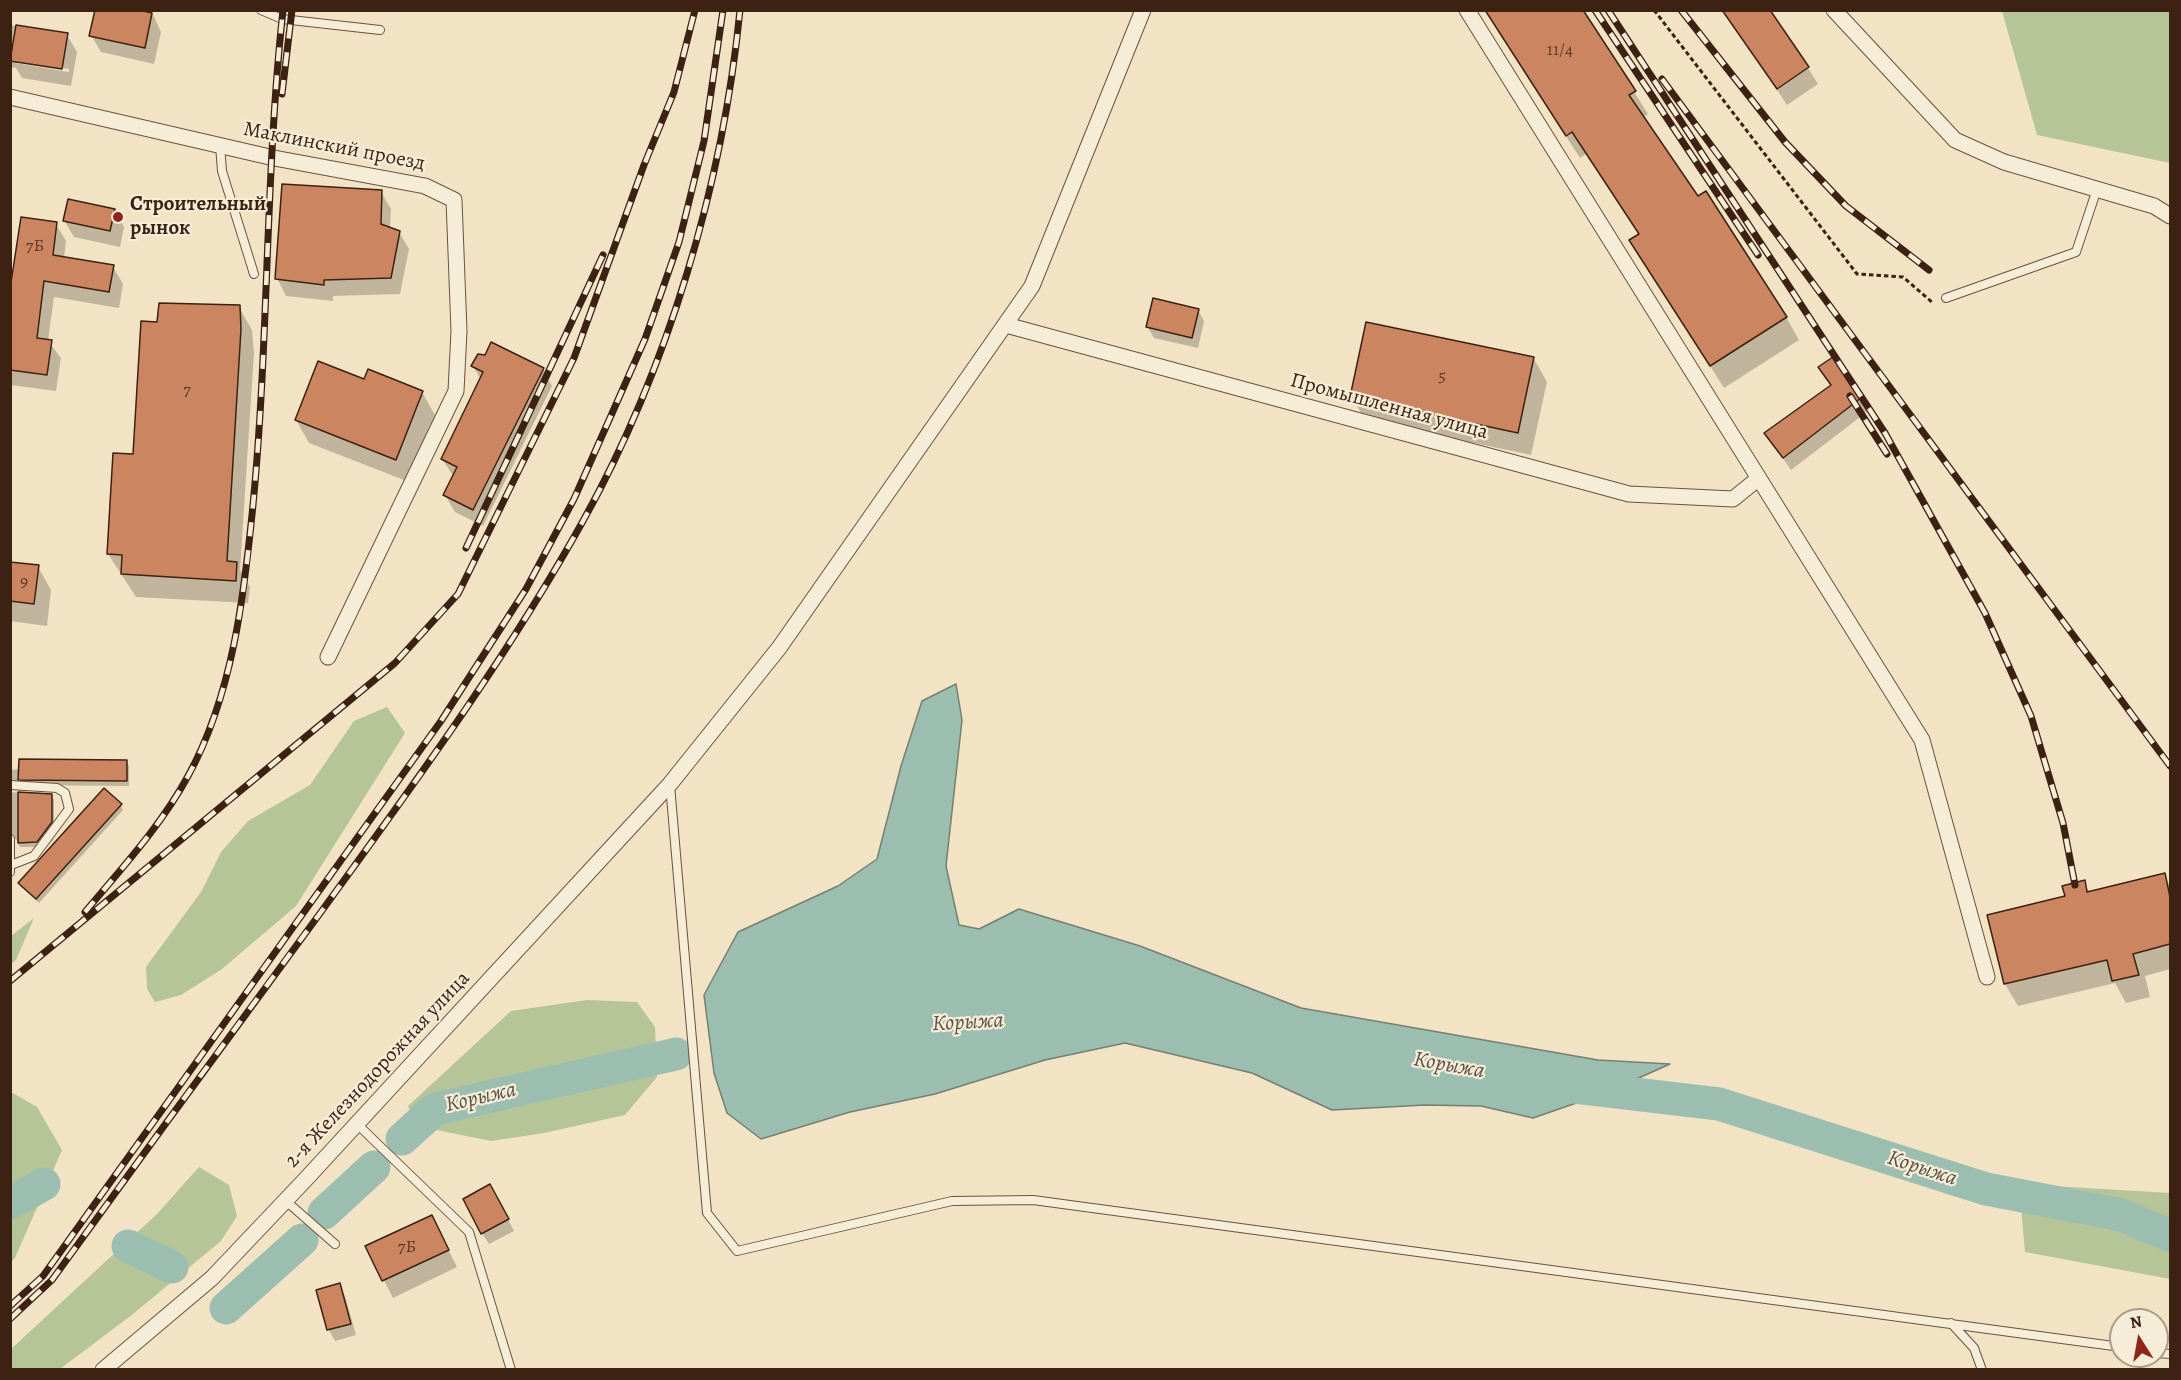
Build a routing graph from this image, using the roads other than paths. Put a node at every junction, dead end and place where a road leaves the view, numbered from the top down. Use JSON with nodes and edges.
{"nodes":[{"id":1,"x":261,"y":10,"type":"edge"},
{"id":2,"x":1143,"y":10,"type":"edge"},
{"id":3,"x":1467,"y":10,"type":"edge"},
{"id":4,"x":1834,"y":10,"type":"edge"},
{"id":5,"x":380,"y":30,"type":"dead end"},
{"id":6,"x":10,"y":97,"type":"edge"},
{"id":7,"x":220,"y":145,"type":"junction"},
{"id":8,"x":2097,"y":189,"type":"junction"},
{"id":9,"x":2170,"y":216,"type":"edge"},
{"id":10,"x":254,"y":274,"type":"dead end"},
{"id":11,"x":1946,"y":298,"type":"dead end"},
{"id":12,"x":1006,"y":325,"type":"junction"},
{"id":13,"x":1759,"y":478,"type":"junction"},
{"id":14,"x":328,"y":657,"type":"dead end"},
{"id":15,"x":670,"y":784,"type":"junction"},
{"id":16,"x":10,"y":785,"type":"edge"},
{"id":17,"x":10,"y":839,"type":"edge"},
{"id":18,"x":11,"y":865,"type":"edge"},
{"id":19,"x":10,"y":872,"type":"edge"},
{"id":20,"x":1987,"y":977,"type":"dead end"},
{"id":21,"x":357,"y":1124,"type":"junction"},
{"id":22,"x":286,"y":1201,"type":"junction"},
{"id":23,"x":335,"y":1244,"type":"dead end"},
{"id":24,"x":1951,"y":1323,"type":"junction"},
{"id":25,"x":2109,"y":1345,"type":"edge"},
{"id":26,"x":103,"y":1370,"type":"edge"},
{"id":27,"x":511,"y":1370,"type":"edge"},
{"id":28,"x":1982,"y":1370,"type":"edge"}],
"edges":[{"from":1,"to":5,"type":"lane"},
{"from":2,"to":12,"type":"street","name":"2-я Железнодорожная улица"},
{"from":3,"to":13,"type":"street"},
{"from":4,"to":8,"type":"street"},
{"from":6,"to":7,"type":"street","name":"Маклинский проезд"},
{"from":7,"to":10,"type":"lane"},
{"from":7,"to":14,"type":"street","name":"Маклинский проезд"},
{"from":8,"to":9,"type":"street"},
{"from":8,"to":11,"type":"lane"},
{"from":12,"to":13,"type":"street","name":"Промышленная улица"},
{"from":12,"to":15,"type":"street","name":"2-я Железнодорожная улица"},
{"from":13,"to":20,"type":"street"},
{"from":15,"to":21,"type":"street","name":"2-я Железнодорожная улица"},
{"from":15,"to":24,"type":"lane"},
{"from":16,"to":18,"type":"lane"},
{"from":17,"to":18,"type":"lane"},
{"from":18,"to":19,"type":"lane"},
{"from":21,"to":22,"type":"street","name":"2-я Железнодорожная улица"},
{"from":21,"to":27,"type":"lane"},
{"from":22,"to":23,"type":"lane"},
{"from":22,"to":26,"type":"street","name":"2-я Железнодорожная улица"},
{"from":24,"to":25,"type":"lane"},
{"from":24,"to":28,"type":"lane"}]}
